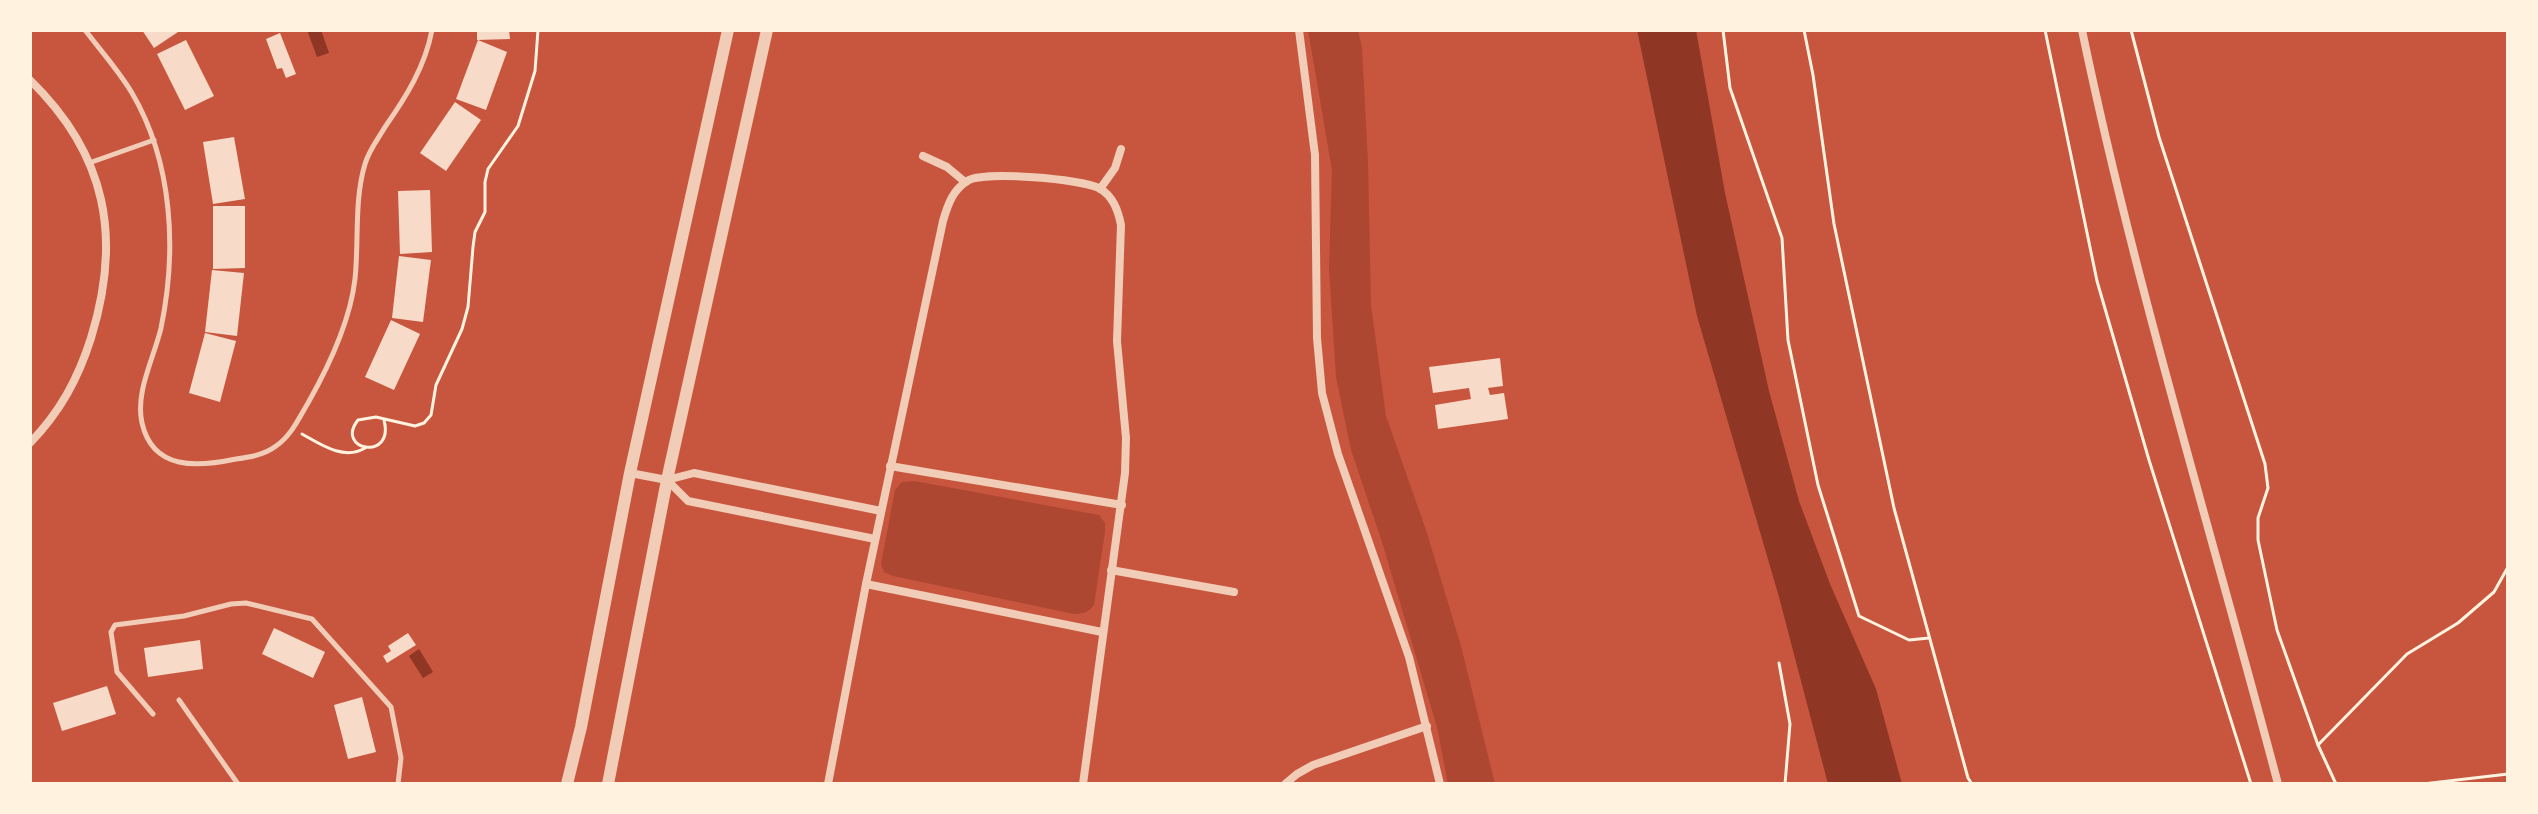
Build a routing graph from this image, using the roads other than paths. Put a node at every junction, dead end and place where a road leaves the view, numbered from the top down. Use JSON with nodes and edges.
{"nodes":[{"id":1,"x":85,"y":30,"type":"edge"},
{"id":2,"x":432,"y":30,"type":"edge"},
{"id":3,"x":728,"y":30,"type":"edge"},
{"id":4,"x":767,"y":30,"type":"edge"},
{"id":5,"x":1299,"y":30,"type":"edge"},
{"id":6,"x":2082,"y":30,"type":"edge"},
{"id":7,"x":30,"y":80,"type":"edge"},
{"id":8,"x":154,"y":140,"type":"junction"},
{"id":9,"x":1121,"y":149,"type":"dead end"},
{"id":10,"x":923,"y":156,"type":"dead end"},
{"id":11,"x":89,"y":163,"type":"junction"},
{"id":12,"x":965,"y":182,"type":"junction"},
{"id":13,"x":1100,"y":189,"type":"junction"},
{"id":14,"x":30,"y":443,"type":"edge"},
{"id":15,"x":890,"y":466,"type":"junction"},
{"id":16,"x":630,"y":473,"type":"junction"},
{"id":17,"x":667,"y":480,"type":"junction"},
{"id":18,"x":1122,"y":505,"type":"junction"},
{"id":19,"x":881,"y":511,"type":"junction"},
{"id":20,"x":875,"y":539,"type":"junction"},
{"id":21,"x":1111,"y":570,"type":"junction"},
{"id":22,"x":866,"y":584,"type":"junction"},
{"id":23,"x":1234,"y":592,"type":"dead end"},
{"id":24,"x":1102,"y":632,"type":"junction"},
{"id":25,"x":179,"y":700,"type":"dead end"},
{"id":26,"x":153,"y":714,"type":"dead end"},
{"id":27,"x":1427,"y":726,"type":"junction"},
{"id":28,"x":829,"y":783,"type":"edge"},
{"id":29,"x":238,"y":784,"type":"edge"},
{"id":30,"x":398,"y":784,"type":"edge"},
{"id":31,"x":567,"y":784,"type":"edge"},
{"id":32,"x":608,"y":784,"type":"edge"},
{"id":33,"x":840,"y":784,"type":"edge"},
{"id":34,"x":1083,"y":784,"type":"edge"},
{"id":35,"x":1285,"y":784,"type":"edge"},
{"id":36,"x":1440,"y":784,"type":"edge"},
{"id":37,"x":2278,"y":784,"type":"edge"}],
"edges":[{"from":1,"to":8,"type":"lane"},
{"from":2,"to":8,"type":"lane"},
{"from":3,"to":16,"type":"street"},
{"from":4,"to":17,"type":"street"},
{"from":5,"to":27,"type":"street"},
{"from":6,"to":37,"type":"street"},
{"from":7,"to":11,"type":"street"},
{"from":8,"to":11,"type":"lane"},
{"from":9,"to":13,"type":"street"},
{"from":10,"to":12,"type":"street"},
{"from":11,"to":14,"type":"street"},
{"from":12,"to":13,"type":"street"},
{"from":12,"to":15,"type":"street"},
{"from":13,"to":18,"type":"street"},
{"from":15,"to":18,"type":"street"},
{"from":15,"to":19,"type":"street"},
{"from":16,"to":17,"type":"street"},
{"from":16,"to":31,"type":"street"},
{"from":17,"to":19,"type":"street"},
{"from":17,"to":20,"type":"street"},
{"from":17,"to":32,"type":"street"},
{"from":18,"to":21,"type":"street"},
{"from":19,"to":20,"type":"street"},
{"from":20,"to":22,"type":"street"},
{"from":21,"to":23,"type":"street"},
{"from":21,"to":24,"type":"street"},
{"from":22,"to":24,"type":"street"},
{"from":22,"to":28,"type":"street"},
{"from":24,"to":34,"type":"street"},
{"from":25,"to":29,"type":"lane"},
{"from":26,"to":30,"type":"lane"},
{"from":27,"to":35,"type":"street"},
{"from":27,"to":36,"type":"street"},
{"from":28,"to":33,"type":"street"}]}
